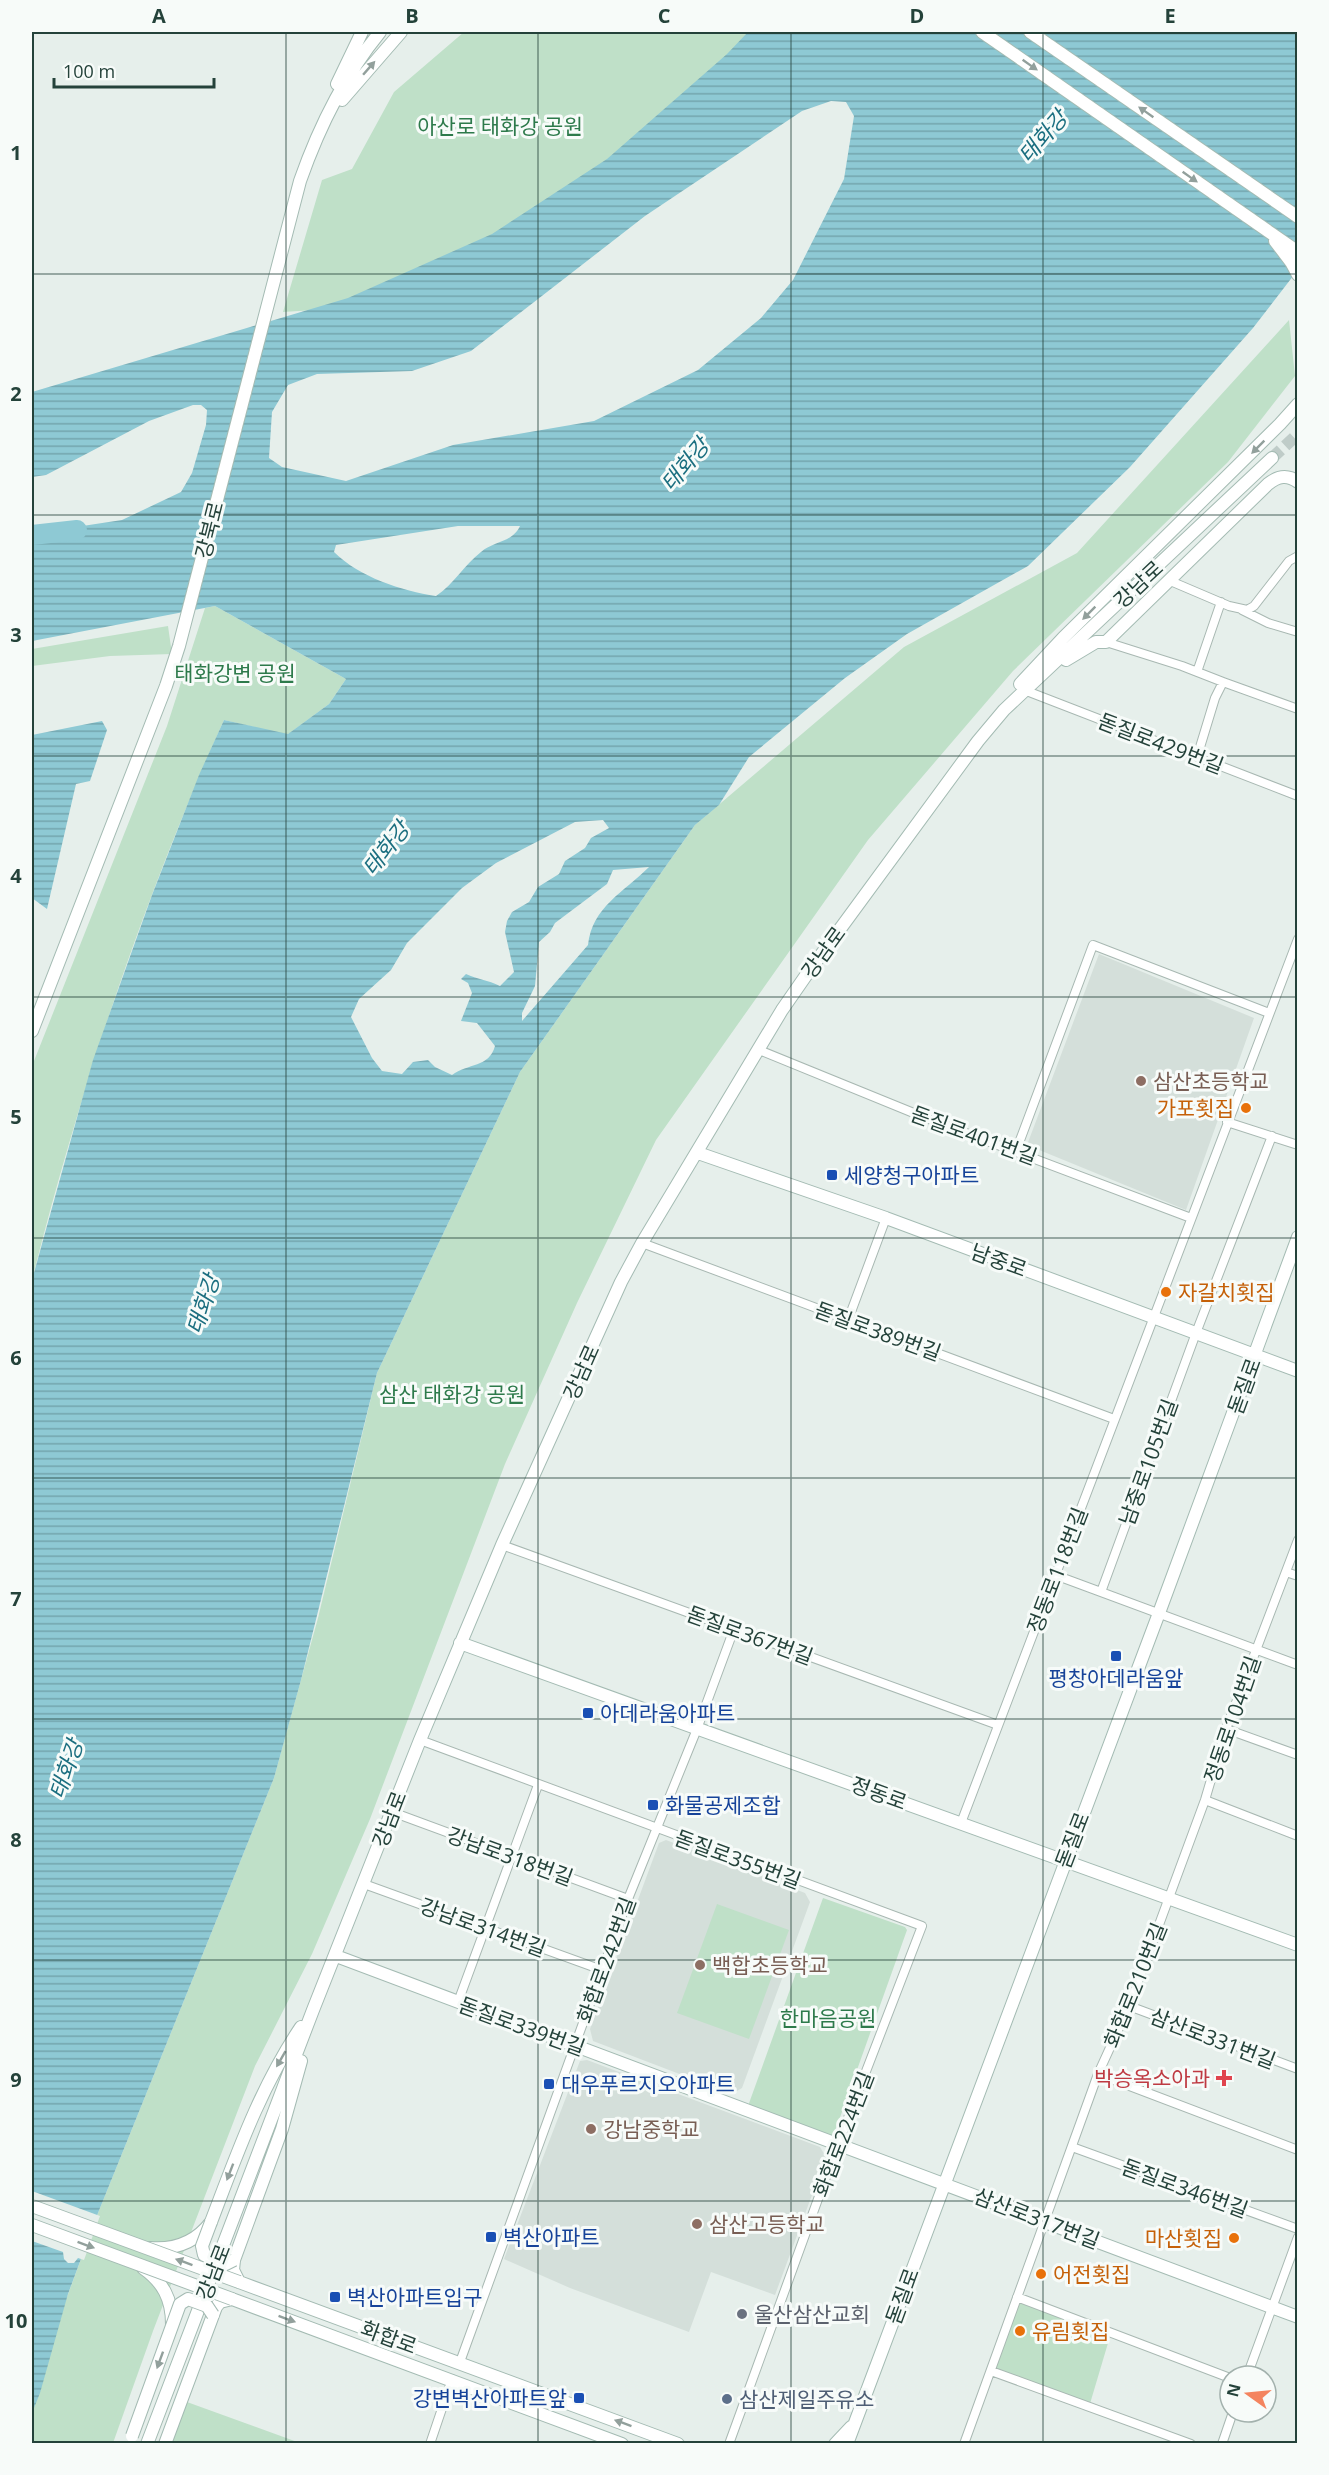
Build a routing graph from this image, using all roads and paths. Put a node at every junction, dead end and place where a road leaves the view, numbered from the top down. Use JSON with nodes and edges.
{"nodes":[{"id":1,"x":362,"y":32,"type":"edge"},
{"id":2,"x":380,"y":32,"type":"edge"},
{"id":3,"x":401,"y":32,"type":"edge"},
{"id":4,"x":982,"y":32,"type":"edge"},
{"id":5,"x":1030,"y":32,"type":"edge"},
{"id":6,"x":319,"y":130,"type":"junction"},
{"id":7,"x":1298,"y":217,"type":"edge"},
{"id":8,"x":1260,"y":226,"type":"junction"},
{"id":9,"x":1298,"y":252,"type":"edge"},
{"id":10,"x":1298,"y":275,"type":"edge"},
{"id":11,"x":1298,"y":404,"type":"edge"},
{"id":12,"x":1272,"y":458,"type":"tunnel mouth"},
{"id":13,"x":1298,"y":482,"type":"edge"},
{"id":14,"x":1298,"y":556,"type":"edge"},
{"id":15,"x":1168,"y":580,"type":"junction"},
{"id":16,"x":1221,"y":602,"type":"junction"},
{"id":17,"x":1242,"y":610,"type":"junction"},
{"id":18,"x":1298,"y":632,"type":"edge"},
{"id":19,"x":1106,"y":642,"type":"junction"},
{"id":20,"x":1044,"y":671,"type":"junction"},
{"id":21,"x":1197,"y":672,"type":"junction"},
{"id":22,"x":1222,"y":682,"type":"junction"},
{"id":23,"x":1024,"y":690,"type":"junction"},
{"id":24,"x":1298,"y":709,"type":"edge"},
{"id":25,"x":978,"y":741,"type":"junction"},
{"id":26,"x":1197,"y":757,"type":"junction"},
{"id":27,"x":1298,"y":796,"type":"edge"},
{"id":28,"x":1297,"y":944,"type":"edge"},
{"id":29,"x":44,"y":999,"type":"junction"},
{"id":30,"x":1269,"y":1013,"type":"junction"},
{"id":31,"x":32,"y":1015,"type":"edge"},
{"id":32,"x":32,"y":1031,"type":"edge"},
{"id":33,"x":759,"y":1050,"type":"junction"},
{"id":34,"x":1227,"y":1122,"type":"junction"},
{"id":35,"x":1272,"y":1136,"type":"junction"},
{"id":36,"x":1298,"y":1145,"type":"edge"},
{"id":37,"x":1016,"y":1151,"type":"junction"},
{"id":38,"x":698,"y":1153,"type":"junction"},
{"id":39,"x":886,"y":1218,"type":"junction"},
{"id":40,"x":1191,"y":1218,"type":"junction"},
{"id":41,"x":1298,"y":1237,"type":"edge"},
{"id":42,"x":642,"y":1243,"type":"junction"},
{"id":43,"x":1152,"y":1317,"type":"junction"},
{"id":44,"x":848,"y":1320,"type":"junction"},
{"id":45,"x":1196,"y":1333,"type":"junction"},
{"id":46,"x":1255,"y":1354,"type":"junction"},
{"id":47,"x":1298,"y":1371,"type":"edge"},
{"id":48,"x":1114,"y":1419,"type":"junction"},
{"id":49,"x":1298,"y":1540,"type":"edge"},
{"id":50,"x":502,"y":1545,"type":"junction"},
{"id":51,"x":1286,"y":1572,"type":"junction"},
{"id":52,"x":1055,"y":1575,"type":"junction"},
{"id":53,"x":1298,"y":1576,"type":"edge"},
{"id":54,"x":1101,"y":1592,"type":"junction"},
{"id":55,"x":1159,"y":1613,"type":"junction"},
{"id":56,"x":734,"y":1629,"type":"junction"},
{"id":57,"x":460,"y":1643,"type":"junction"},
{"id":58,"x":1256,"y":1650,"type":"junction"},
{"id":59,"x":1298,"y":1665,"type":"edge"},
{"id":60,"x":998,"y":1725,"type":"junction"},
{"id":61,"x":697,"y":1729,"type":"junction"},
{"id":62,"x":1226,"y":1729,"type":"junction"},
{"id":63,"x":420,"y":1740,"type":"junction"},
{"id":64,"x":1298,"y":1755,"type":"edge"},
{"id":65,"x":538,"y":1785,"type":"junction"},
{"id":66,"x":1205,"y":1800,"type":"junction"},
{"id":67,"x":392,"y":1812,"type":"junction"},
{"id":68,"x":961,"y":1823,"type":"junction"},
{"id":69,"x":657,"y":1829,"type":"junction"},
{"id":70,"x":1298,"y":1836,"type":"edge"},
{"id":71,"x":512,"y":1856,"type":"junction"},
{"id":72,"x":1065,"y":1861,"type":"junction"},
{"id":73,"x":364,"y":1884,"type":"junction"},
{"id":74,"x":1169,"y":1898,"type":"junction"},
{"id":75,"x":628,"y":1899,"type":"junction"},
{"id":76,"x":922,"y":1926,"type":"joint"},
{"id":77,"x":485,"y":1928,"type":"junction"},
{"id":78,"x":1298,"y":1945,"type":"edge"},
{"id":79,"x":336,"y":1956,"type":"junction"},
{"id":80,"x":602,"y":1970,"type":"junction"},
{"id":81,"x":458,"y":2002,"type":"junction"},
{"id":82,"x":1129,"y":2006,"type":"junction"},
{"id":83,"x":313,"y":2010,"type":"junction"},
{"id":84,"x":575,"y":2045,"type":"junction"},
{"id":85,"x":1298,"y":2069,"type":"edge"},
{"id":86,"x":1098,"y":2074,"type":"junction"},
{"id":87,"x":838,"y":2144,"type":"junction"},
{"id":88,"x":1072,"y":2147,"type":"junction"},
{"id":89,"x":1298,"y":2150,"type":"edge"},
{"id":90,"x":944,"y":2183,"type":"junction"},
{"id":91,"x":32,"y":2206,"type":"edge"},
{"id":92,"x":1045,"y":2221,"type":"junction"},
{"id":93,"x":211,"y":2222,"type":"junction"},
{"id":94,"x":32,"y":2225,"type":"edge"},
{"id":95,"x":1298,"y":2229,"type":"edge"},
{"id":96,"x":1298,"y":2237,"type":"edge"},
{"id":97,"x":143,"y":2247,"type":"junction"},
{"id":98,"x":234,"y":2260,"type":"junction"},
{"id":99,"x":137,"y":2264,"type":"junction"},
{"id":100,"x":239,"y":2282,"type":"junction"},
{"id":101,"x":1017,"y":2297,"type":"junction"},
{"id":102,"x":232,"y":2299,"type":"junction"},
{"id":103,"x":1273,"y":2308,"type":"junction"},
{"id":104,"x":213,"y":2315,"type":"junction"},
{"id":105,"x":1298,"y":2317,"type":"edge"},
{"id":106,"x":172,"y":2328,"type":"junction"},
{"id":107,"x":460,"y":2362,"type":"junction"},
{"id":108,"x":1252,"y":2364,"type":"edge"},
{"id":109,"x":991,"y":2371,"type":"junction"},
{"id":110,"x":1218,"y":2373,"type":"edge"},
{"id":111,"x":452,"y":2379,"type":"junction"},
{"id":112,"x":856,"y":2418,"type":"junction"},
{"id":113,"x":1229,"y":2424,"type":"edge"},
{"id":114,"x":131,"y":2440,"type":"edge"},
{"id":115,"x":966,"y":2443,"type":"edge"},
{"id":116,"x":147,"y":2444,"type":"edge"},
{"id":117,"x":165,"y":2444,"type":"edge"},
{"id":118,"x":430,"y":2444,"type":"edge"},
{"id":119,"x":622,"y":2444,"type":"edge"},
{"id":120,"x":678,"y":2444,"type":"edge"},
{"id":121,"x":729,"y":2444,"type":"edge"},
{"id":122,"x":835,"y":2444,"type":"edge"},
{"id":123,"x":847,"y":2444,"type":"edge"},
{"id":124,"x":854,"y":2444,"type":"edge"},
{"id":125,"x":1191,"y":2444,"type":"edge"},
{"id":126,"x":1222,"y":2444,"type":"edge"}],
"edges":[{"from":1,"to":6,"type":"main road"},
{"from":2,"to":6,"type":"main road","name":"강북로"},
{"from":6,"to":3,"type":"main road","one_way":true},
{"from":4,"to":8,"type":"main road","one_way":true},
{"from":7,"to":5,"type":"main road","one_way":true},
{"from":6,"to":29,"type":"main road","name":"강북로"},
{"from":8,"to":9,"type":"main road"},
{"from":8,"to":10,"type":"main road"},
{"from":11,"to":25,"type":"main road","one_way":true},
{"from":12,"to":20,"type":"main road","name":"강남로"},
{"from":13,"to":15,"type":"main road"},
{"from":14,"to":17,"type":"street"},
{"from":15,"to":16,"type":"street"},
{"from":15,"to":19,"type":"main road"},
{"from":16,"to":17,"type":"street"},
{"from":16,"to":21,"type":"street"},
{"from":17,"to":18,"type":"street"},
{"from":19,"to":20,"type":"main road"},
{"from":19,"to":21,"type":"street"},
{"from":20,"to":23,"type":"main road","name":"강남로"},
{"from":21,"to":22,"type":"street"},
{"from":22,"to":24,"type":"street"},
{"from":22,"to":26,"type":"street"},
{"from":23,"to":25,"type":"main road","name":"강남로"},
{"from":23,"to":26,"type":"street","name":"돋질로429번길"},
{"from":25,"to":33,"type":"main road","name":"강남로"},
{"from":26,"to":27,"type":"street","name":"돋질로429번길"},
{"from":28,"to":30,"type":"street","name":"정동로118번길"},
{"from":29,"to":31,"type":"main road"},
{"from":29,"to":32,"type":"main road","name":"강북로"},
{"from":30,"to":34,"type":"street","name":"정동로118번길"},
{"from":30,"to":37,"type":"street"},
{"from":33,"to":37,"type":"street","name":"돋질로401번길"},
{"from":33,"to":38,"type":"main road","name":"강남로"},
{"from":34,"to":35,"type":"street"},
{"from":34,"to":40,"type":"street","name":"정동로118번길"},
{"from":35,"to":36,"type":"street"},
{"from":35,"to":45,"type":"street","name":"남중로105번길"},
{"from":37,"to":40,"type":"street","name":"돋질로401번길"},
{"from":38,"to":39,"type":"main road","name":"남중로"},
{"from":38,"to":42,"type":"main road","name":"강남로"},
{"from":39,"to":43,"type":"main road","name":"남중로"},
{"from":39,"to":44,"type":"street"},
{"from":40,"to":43,"type":"street","name":"정동로118번길"},
{"from":41,"to":46,"type":"main road","name":"돋질로"},
{"from":42,"to":44,"type":"street","name":"돋질로389번길"},
{"from":42,"to":50,"type":"main road","name":"강남로"},
{"from":43,"to":45,"type":"main road","name":"남중로"},
{"from":43,"to":48,"type":"street","name":"정동로118번길"},
{"from":44,"to":48,"type":"street","name":"돋질로389번길"},
{"from":45,"to":46,"type":"main road","name":"남중로"},
{"from":45,"to":54,"type":"street","name":"남중로105번길"},
{"from":46,"to":47,"type":"main road","name":"남중로"},
{"from":46,"to":55,"type":"main road","name":"돋질로"},
{"from":48,"to":52,"type":"street","name":"정동로118번길"},
{"from":49,"to":51,"type":"street","name":"정동로104번길"},
{"from":50,"to":56,"type":"street","name":"돋질로367번길"},
{"from":50,"to":57,"type":"main road","name":"강남로"},
{"from":51,"to":53,"type":"street"},
{"from":51,"to":58,"type":"street","name":"정동로104번길"},
{"from":52,"to":54,"type":"street"},
{"from":52,"to":60,"type":"street","name":"정동로118번길"},
{"from":54,"to":55,"type":"street"},
{"from":55,"to":58,"type":"street"},
{"from":55,"to":72,"type":"main road","name":"돋질로"},
{"from":56,"to":60,"type":"street","name":"돋질로367번길"},
{"from":56,"to":61,"type":"street","name":"화합로242번길"},
{"from":57,"to":61,"type":"main road","name":"정동로"},
{"from":57,"to":63,"type":"main road","name":"강남로"},
{"from":58,"to":59,"type":"street"},
{"from":58,"to":62,"type":"street","name":"정동로104번길"},
{"from":60,"to":68,"type":"street","name":"정동로118번길"},
{"from":61,"to":68,"type":"main road","name":"정동로"},
{"from":61,"to":69,"type":"street","name":"화합로242번길"},
{"from":62,"to":64,"type":"street"},
{"from":62,"to":66,"type":"street","name":"정동로104번길"},
{"from":63,"to":65,"type":"street","name":"돋질로355번길"},
{"from":63,"to":67,"type":"main road","name":"강남로"},
{"from":65,"to":69,"type":"street","name":"돋질로355번길"},
{"from":65,"to":71,"type":"street"},
{"from":66,"to":70,"type":"street"},
{"from":66,"to":74,"type":"street","name":"정동로104번길"},
{"from":67,"to":71,"type":"street","name":"강남로318번길"},
{"from":67,"to":73,"type":"main road","name":"강남로"},
{"from":68,"to":72,"type":"main road","name":"정동로"},
{"from":69,"to":75,"type":"street","name":"화합로242번길"},
{"from":69,"to":76,"type":"street","name":"돋질로355번길"},
{"from":71,"to":75,"type":"street","name":"강남로318번길"},
{"from":71,"to":77,"type":"street"},
{"from":72,"to":74,"type":"main road","name":"정동로"},
{"from":72,"to":90,"type":"main road","name":"돋질로"},
{"from":73,"to":77,"type":"street","name":"강남로314번길"},
{"from":73,"to":79,"type":"main road","name":"강남로"},
{"from":74,"to":78,"type":"main road","name":"정동로"},
{"from":74,"to":82,"type":"street","name":"화합로210번길"},
{"from":75,"to":80,"type":"street","name":"화합로242번길"},
{"from":76,"to":87,"type":"street","name":"화합로224번길"},
{"from":77,"to":80,"type":"street","name":"강남로314번길"},
{"from":77,"to":81,"type":"street"},
{"from":79,"to":81,"type":"main road","name":"돋질로339번길"},
{"from":79,"to":83,"type":"main road","name":"강남로"},
{"from":80,"to":84,"type":"street","name":"화합로242번길"},
{"from":81,"to":84,"type":"main road","name":"돋질로339번길"},
{"from":82,"to":85,"type":"street","name":"삼산로331번길"},
{"from":82,"to":86,"type":"street","name":"화합로210번길"},
{"from":83,"to":93,"type":"main road","one_way":true},
{"from":83,"to":98,"type":"main road"},
{"from":83,"to":116,"type":"main road","name":"강남로"},
{"from":84,"to":87,"type":"main road","name":"돋질로339번길"},
{"from":84,"to":107,"type":"street","name":"화합로242번길"},
{"from":86,"to":88,"type":"street","name":"화합로210번길"},
{"from":86,"to":89,"type":"street"},
{"from":87,"to":90,"type":"main road","name":"돋질로339번길"},
{"from":87,"to":121,"type":"street","name":"화합로224번길"},
{"from":88,"to":92,"type":"street","name":"화합로210번길"},
{"from":88,"to":95,"type":"street","name":"돋질로346번길"},
{"from":90,"to":92,"type":"main road","name":"삼산로317번길"},
{"from":90,"to":112,"type":"main road","name":"돋질로"},
{"from":91,"to":97,"type":"main road","name":"화합로","bridge":true},
{"from":92,"to":101,"type":"street","name":"화합로210번길"},
{"from":92,"to":103,"type":"main road","name":"삼산로317번길"},
{"from":93,"to":97,"type":"main road","bridge":true},
{"from":93,"to":98,"type":"main road","bridge":true},
{"from":94,"to":99,"type":"main road","name":"화합로","one_way":true,"bridge":true},
{"from":96,"to":103,"type":"street"},
{"from":100,"to":97,"type":"main road","name":"화합로","one_way":true,"bridge":true},
{"from":98,"to":100,"type":"main road","bridge":true},
{"from":99,"to":102,"type":"main road","name":"화합로","bridge":true},
{"from":99,"to":106,"type":"main road","bridge":true},
{"from":100,"to":107,"type":"main road","name":"화합로"},
{"from":101,"to":109,"type":"street","name":"화합로210번길"},
{"from":101,"to":110,"type":"street"},
{"from":102,"to":104,"type":"main road"},
{"from":102,"to":111,"type":"main road","name":"화합로","one_way":true},
{"from":103,"to":105,"type":"main road","name":"삼산로317번길"},
{"from":103,"to":108,"type":"street"},
{"from":104,"to":106,"type":"main road","bridge":true},
{"from":104,"to":117,"type":"main road"},
{"from":106,"to":114,"type":"main road","one_way":true,"bridge":true},
{"from":120,"to":107,"type":"main road","name":"화합로","one_way":true},
{"from":109,"to":115,"type":"street","name":"화합로210번길"},
{"from":109,"to":125,"type":"street"},
{"from":111,"to":118,"type":"street"},
{"from":111,"to":119,"type":"main road","name":"화합로"},
{"from":112,"to":122,"type":"main road"},
{"from":112,"to":123,"type":"main road","name":"돋질로"},
{"from":112,"to":124,"type":"main road"},
{"from":113,"to":126,"type":"street"}]}
